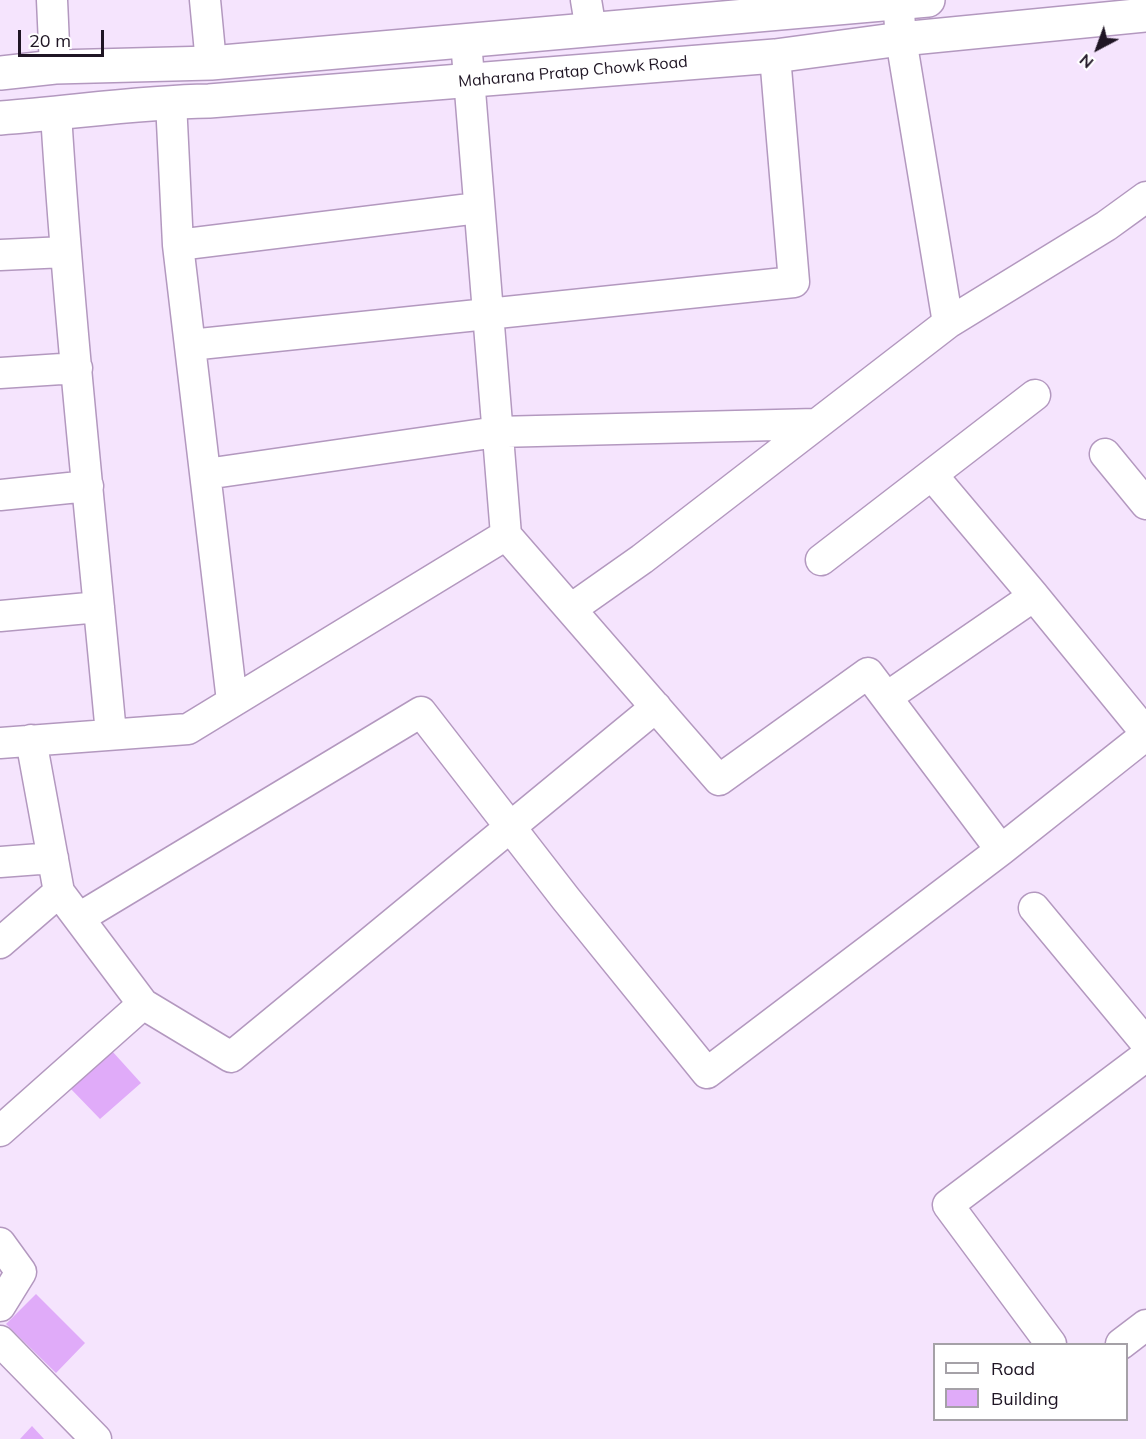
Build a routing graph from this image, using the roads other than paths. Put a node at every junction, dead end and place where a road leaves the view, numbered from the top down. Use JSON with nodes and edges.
{"nodes":[{"id":1,"x":52,"y":0,"type":"edge"},
{"id":2,"x":205,"y":0,"type":"edge"},
{"id":3,"x":908,"y":1,"type":"edge"},
{"id":4,"x":588,"y":15,"type":"edge"},
{"id":5,"x":1146,"y":15,"type":"edge"},
{"id":6,"x":900,"y":39,"type":"junction"},
{"id":7,"x":466,"y":41,"type":"junction"},
{"id":8,"x":775,"y":56,"type":"junction"},
{"id":9,"x":211,"y":63,"type":"junction"},
{"id":10,"x":55,"y":67,"type":"junction"},
{"id":11,"x":0,"y":73,"type":"edge"},
{"id":12,"x":468,"y":80,"type":"junction"},
{"id":13,"x":171,"y":102,"type":"junction"},
{"id":14,"x":56,"y":114,"type":"junction"},
{"id":15,"x":0,"y":118,"type":"edge"},
{"id":16,"x":1146,"y":197,"type":"edge"},
{"id":17,"x":478,"y":208,"type":"junction"},
{"id":18,"x":178,"y":245,"type":"junction"},
{"id":19,"x":65,"y":252,"type":"junction"},
{"id":20,"x":0,"y":255,"type":"edge"},
{"id":21,"x":487,"y":314,"type":"junction"},
{"id":22,"x":948,"y":323,"type":"junction"},
{"id":23,"x":190,"y":345,"type":"junction"},
{"id":24,"x":77,"y":368,"type":"junction"},
{"id":25,"x":0,"y":373,"type":"edge"},
{"id":26,"x":1035,"y":395,"type":"dead end"},
{"id":27,"x":816,"y":424,"type":"junction"},
{"id":28,"x":497,"y":432,"type":"junction"},
{"id":29,"x":1105,"y":454,"type":"dead end"},
{"id":30,"x":206,"y":474,"type":"junction"},
{"id":31,"x":932,"y":475,"type":"junction"},
{"id":32,"x":88,"y":486,"type":"junction"},
{"id":33,"x":0,"y":495,"type":"edge"},
{"id":34,"x":1146,"y":504,"type":"edge"},
{"id":35,"x":506,"y":535,"type":"junction"},
{"id":36,"x":821,"y":560,"type":"dead end"},
{"id":37,"x":1034,"y":596,"type":"junction"},
{"id":38,"x":99,"y":607,"type":"junction"},
{"id":39,"x":571,"y":609,"type":"junction"},
{"id":40,"x":0,"y":616,"type":"edge"},
{"id":41,"x":886,"y":698,"type":"junction"},
{"id":42,"x":232,"y":701,"type":"junction"},
{"id":43,"x":656,"y":707,"type":"junction"},
{"id":44,"x":111,"y":734,"type":"junction"},
{"id":45,"x":1146,"y":734,"type":"edge"},
{"id":46,"x":31,"y":741,"type":"junction"},
{"id":47,"x":0,"y":743,"type":"edge"},
{"id":48,"x":510,"y":828,"type":"junction"},
{"id":49,"x":1001,"y":850,"type":"junction"},
{"id":50,"x":52,"y":858,"type":"junction"},
{"id":51,"x":0,"y":862,"type":"edge"},
{"id":52,"x":58,"y":892,"type":"junction"},
{"id":53,"x":1034,"y":908,"type":"dead end"},
{"id":54,"x":79,"y":918,"type":"junction"},
{"id":55,"x":0,"y":944,"type":"edge"},
{"id":56,"x":143,"y":1004,"type":"junction"},
{"id":57,"x":1146,"y":1043,"type":"edge"},
{"id":58,"x":1146,"y":1056,"type":"edge"},
{"id":59,"x":0,"y":1131,"type":"edge"},
{"id":60,"x":0,"y":1243,"type":"edge"},
{"id":61,"x":0,"y":1306,"type":"edge"},
{"id":62,"x":1146,"y":1325,"type":"edge"},
{"id":63,"x":0,"y":1341,"type":"edge"},
{"id":64,"x":1050,"y":1343,"type":"edge"},
{"id":65,"x":1121,"y":1343,"type":"edge"},
{"id":66,"x":96,"y":1439,"type":"edge"}],
"edges":[{"from":1,"to":10,"type":"street"},
{"from":2,"to":9,"type":"street"},
{"from":3,"to":4,"type":"main road"},
{"from":3,"to":6,"type":"street"},
{"from":4,"to":7,"type":"main road"},
{"from":5,"to":6,"type":"main road","name":"Maharana Pratap Chowk Road"},
{"from":6,"to":8,"type":"main road","name":"Maharana Pratap Chowk Road"},
{"from":6,"to":22,"type":"street"},
{"from":7,"to":9,"type":"main road"},
{"from":7,"to":12,"type":"street"},
{"from":8,"to":12,"type":"main road","name":"Maharana Pratap Chowk Road"},
{"from":8,"to":21,"type":"street"},
{"from":9,"to":10,"type":"main road"},
{"from":10,"to":11,"type":"main road"},
{"from":12,"to":13,"type":"main road","name":"Maharana Pratap Chowk Road"},
{"from":12,"to":17,"type":"street"},
{"from":13,"to":14,"type":"main road","name":"Maharana Pratap Chowk Road"},
{"from":13,"to":18,"type":"street"},
{"from":14,"to":15,"type":"main road","name":"Maharana Pratap Chowk Road"},
{"from":14,"to":19,"type":"street"},
{"from":16,"to":22,"type":"street"},
{"from":17,"to":18,"type":"street"},
{"from":17,"to":21,"type":"street"},
{"from":18,"to":23,"type":"street"},
{"from":19,"to":20,"type":"street"},
{"from":19,"to":24,"type":"street"},
{"from":21,"to":23,"type":"street"},
{"from":21,"to":28,"type":"street"},
{"from":22,"to":27,"type":"street"},
{"from":23,"to":30,"type":"street"},
{"from":24,"to":25,"type":"street"},
{"from":24,"to":32,"type":"street"},
{"from":26,"to":31,"type":"street"},
{"from":27,"to":28,"type":"street"},
{"from":27,"to":39,"type":"street"},
{"from":28,"to":30,"type":"street"},
{"from":28,"to":35,"type":"street"},
{"from":29,"to":34,"type":"street"},
{"from":30,"to":42,"type":"street"},
{"from":31,"to":36,"type":"street"},
{"from":31,"to":37,"type":"street"},
{"from":32,"to":33,"type":"street"},
{"from":32,"to":38,"type":"street"},
{"from":35,"to":39,"type":"street"},
{"from":35,"to":42,"type":"street"},
{"from":37,"to":41,"type":"street"},
{"from":37,"to":45,"type":"street"},
{"from":38,"to":40,"type":"street"},
{"from":38,"to":44,"type":"street"},
{"from":39,"to":43,"type":"street"},
{"from":41,"to":43,"type":"street"},
{"from":41,"to":49,"type":"street"},
{"from":42,"to":44,"type":"street"},
{"from":43,"to":48,"type":"street"},
{"from":44,"to":46,"type":"street"},
{"from":45,"to":49,"type":"street"},
{"from":46,"to":47,"type":"street"},
{"from":46,"to":50,"type":"street"},
{"from":48,"to":49,"type":"street"},
{"from":48,"to":54,"type":"street"},
{"from":48,"to":56,"type":"street"},
{"from":50,"to":51,"type":"street"},
{"from":50,"to":52,"type":"street"},
{"from":52,"to":54,"type":"street"},
{"from":52,"to":55,"type":"street"},
{"from":53,"to":57,"type":"street"},
{"from":54,"to":56,"type":"street"},
{"from":56,"to":59,"type":"street"},
{"from":58,"to":64,"type":"street"},
{"from":60,"to":61,"type":"street"},
{"from":62,"to":65,"type":"street"},
{"from":63,"to":66,"type":"street"}]}
